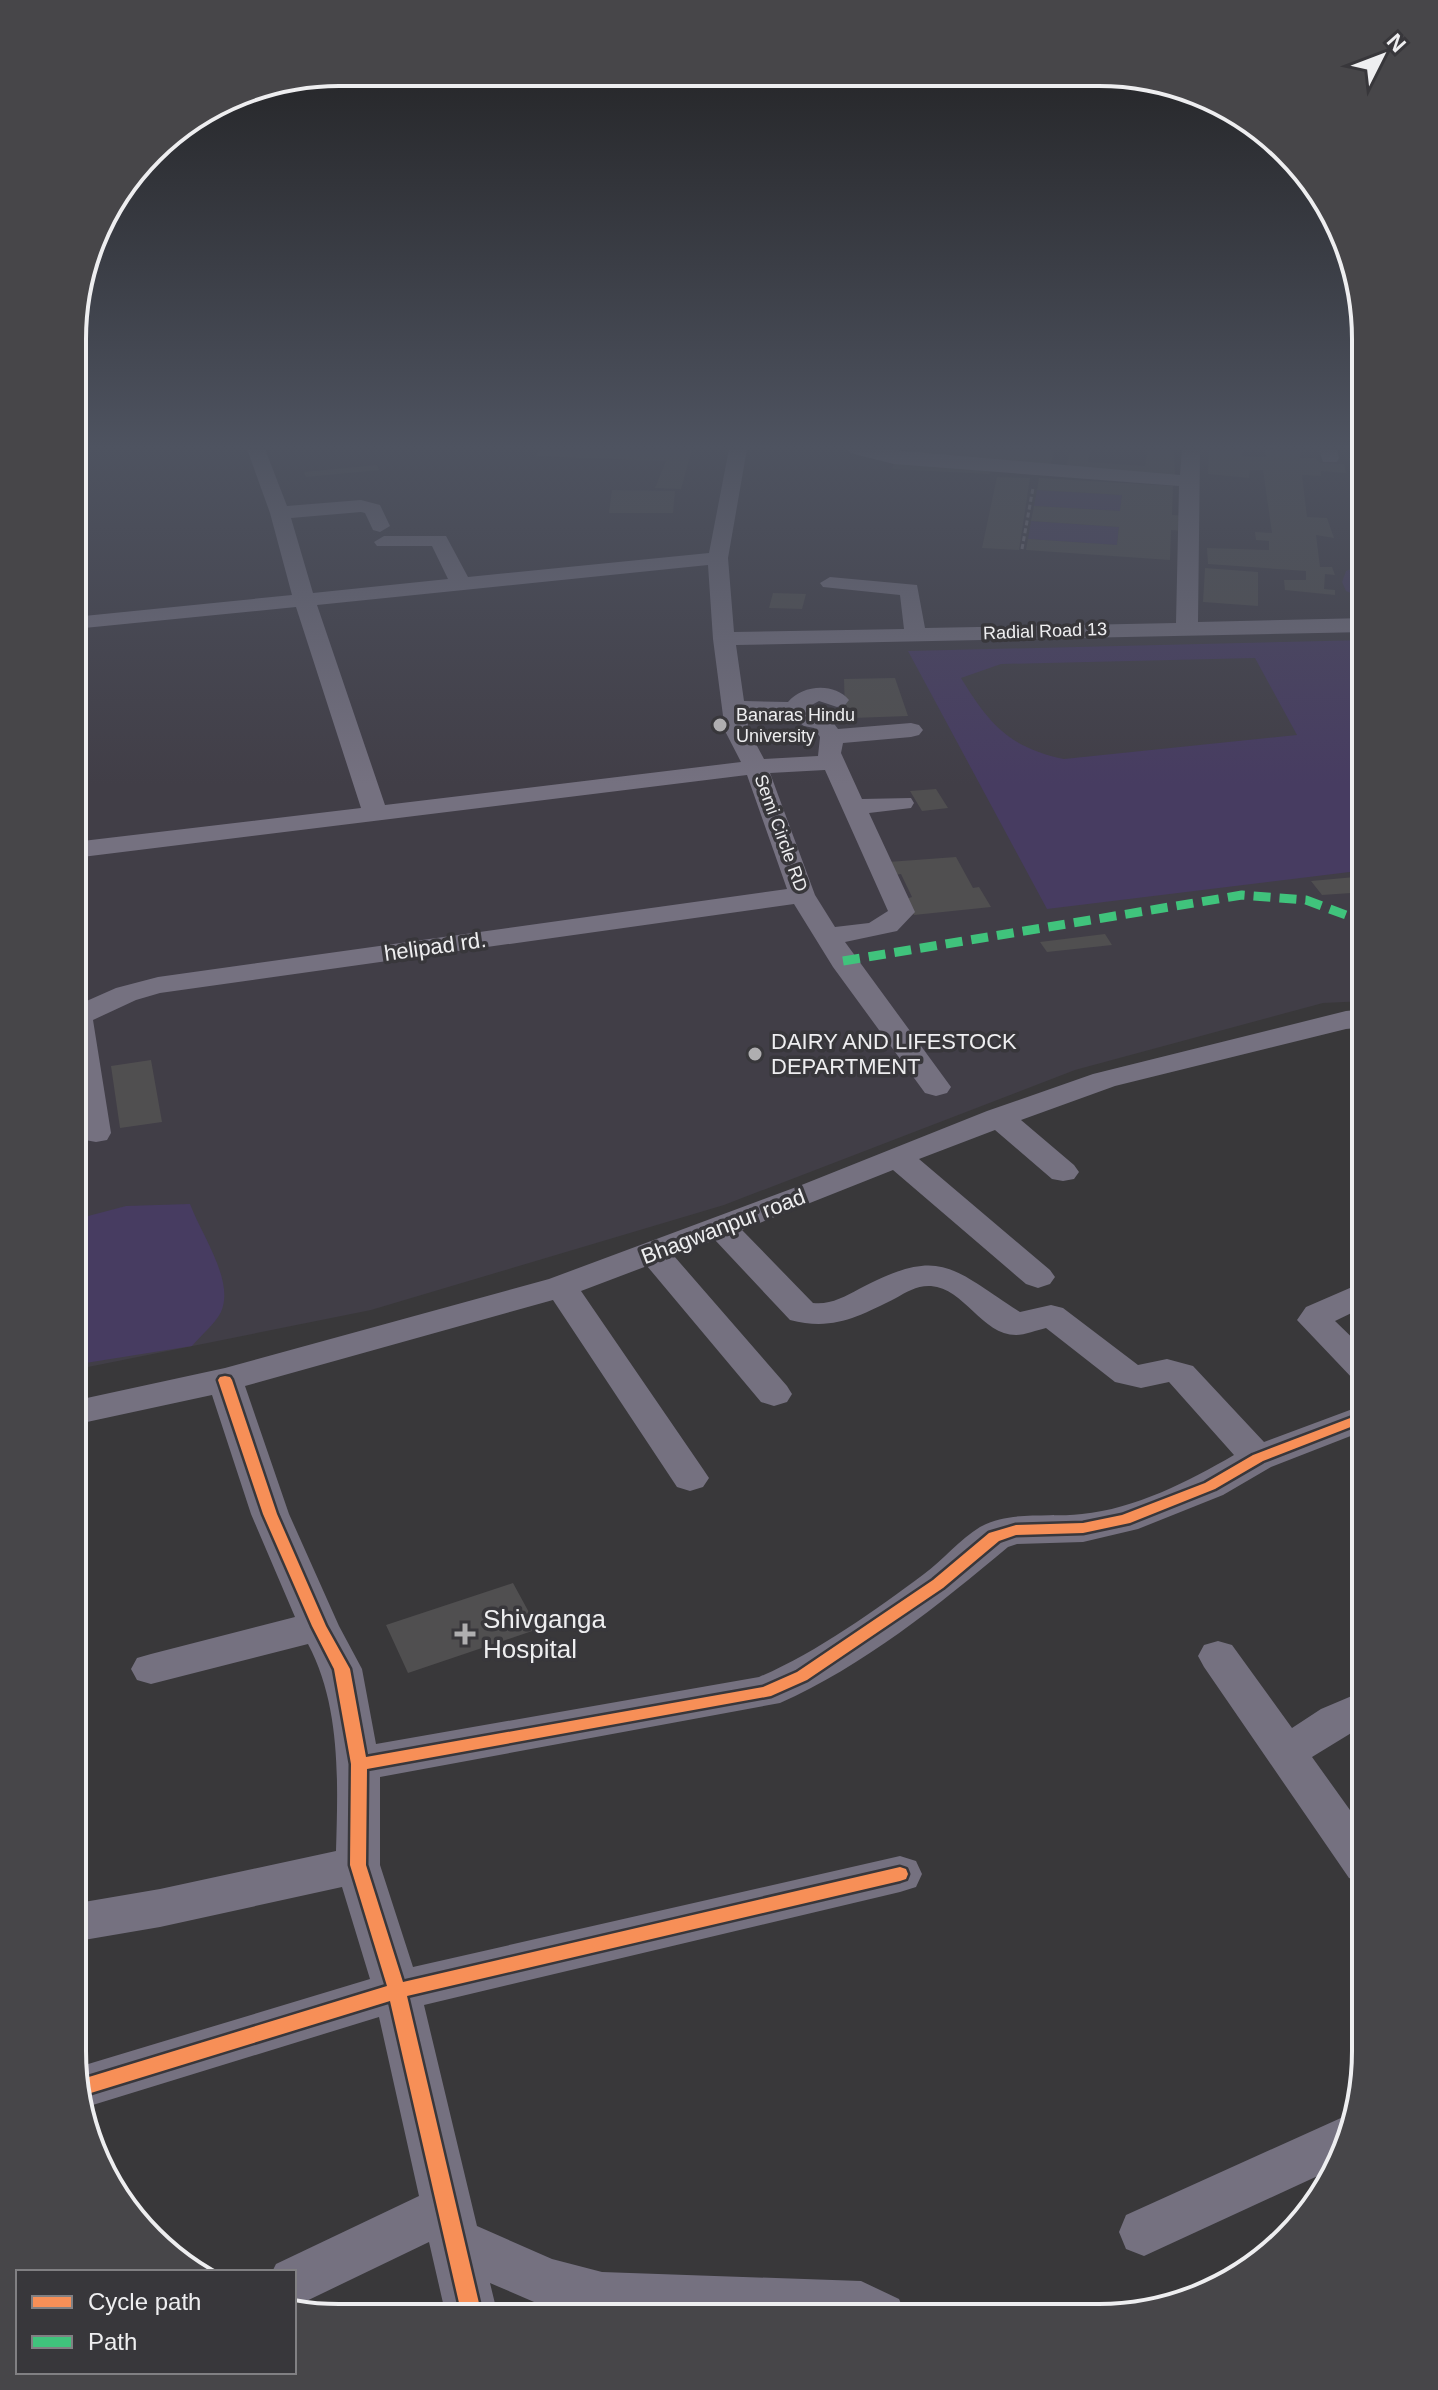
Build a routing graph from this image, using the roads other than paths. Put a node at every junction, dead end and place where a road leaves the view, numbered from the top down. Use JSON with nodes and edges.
{"nodes":[{"id":1,"x":293,"y":561,"type":"edge"},
{"id":2,"x":450,"y":561,"type":"edge"},
{"id":3,"x":692,"y":561,"type":"edge"},
{"id":4,"x":718,"y":561,"type":"edge"},
{"id":5,"x":1188,"y":561,"type":"edge"},
{"id":6,"x":461,"y":583,"type":"junction"},
{"id":7,"x":830,"y":583,"type":"dead end"},
{"id":8,"x":304,"y":599,"type":"junction"},
{"id":9,"x":86,"y":622,"type":"edge"},
{"id":10,"x":1352,"y":625,"type":"edge"},
{"id":11,"x":1187,"y":627,"type":"junction"},
{"id":12,"x":915,"y":634,"type":"junction"},
{"id":13,"x":724,"y":639,"type":"junction"},
{"id":14,"x":734,"y":708,"type":"junction"},
{"id":15,"x":833,"y":726,"type":"junction"},
{"id":16,"x":911,"y":730,"type":"dead end"},
{"id":17,"x":756,"y":767,"type":"junction"},
{"id":18,"x":902,"y":803,"type":"dead end"},
{"id":19,"x":852,"y":807,"type":"junction"},
{"id":20,"x":375,"y":813,"type":"junction"},
{"id":21,"x":86,"y":849,"type":"edge"},
{"id":22,"x":802,"y":895,"type":"junction"},
{"id":23,"x":826,"y":936,"type":"junction"},
{"id":24,"x":86,"y":1012,"type":"edge"},
{"id":25,"x":1352,"y":1021,"type":"edge"},
{"id":26,"x":86,"y":1075,"type":"edge"},
{"id":27,"x":936,"y":1087,"type":"dead end"},
{"id":28,"x":998,"y":1117,"type":"junction"},
{"id":29,"x":96,"y":1133,"type":"dead end"},
{"id":30,"x":898,"y":1158,"type":"junction"},
{"id":31,"x":1063,"y":1172,"type":"dead end"},
{"id":32,"x":720,"y":1226,"type":"junction"},
{"id":33,"x":652,"y":1251,"type":"junction"},
{"id":34,"x":1038,"y":1277,"type":"dead end"},
{"id":35,"x":561,"y":1287,"type":"junction"},
{"id":36,"x":1351,"y":1299,"type":"edge"},
{"id":37,"x":1351,"y":1357,"type":"edge"},
{"id":38,"x":225,"y":1380,"type":"junction"},
{"id":39,"x":774,"y":1394,"type":"dead end"},
{"id":40,"x":86,"y":1410,"type":"edge"},
{"id":41,"x":1351,"y":1422,"type":"edge"},
{"id":42,"x":1258,"y":1458,"type":"junction"},
{"id":43,"x":690,"y":1478,"type":"dead end"},
{"id":44,"x":319,"y":1626,"type":"junction"},
{"id":45,"x":1218,"y":1656,"type":"dead end"},
{"id":46,"x":151,"y":1669,"type":"dead end"},
{"id":47,"x":1351,"y":1713,"type":"edge"},
{"id":48,"x":1286,"y":1753,"type":"junction"},
{"id":49,"x":359,"y":1764,"type":"junction"},
{"id":50,"x":1351,"y":1845,"type":"edge"},
{"id":51,"x":358,"y":1865,"type":"junction"},
{"id":52,"x":900,"y":1874,"type":"dead end"},
{"id":53,"x":86,"y":1921,"type":"edge"},
{"id":54,"x":397,"y":1991,"type":"junction"},
{"id":55,"x":88,"y":2085,"type":"edge"},
{"id":56,"x":1334,"y":2144,"type":"edge"},
{"id":57,"x":453,"y":2225,"type":"junction"},
{"id":58,"x":1144,"y":2232,"type":"dead end"},
{"id":59,"x":296,"y":2281,"type":"edge"},
{"id":60,"x":469,"y":2304,"type":"edge"},
{"id":61,"x":838,"y":2304,"type":"edge"}],
"edges":[{"from":1,"to":8,"type":"street"},
{"from":2,"to":6,"type":"street"},
{"from":3,"to":6,"type":"street"},
{"from":4,"to":13,"type":"street","name":"Semi Circle RD"},
{"from":5,"to":11,"type":"street"},
{"from":6,"to":8,"type":"street"},
{"from":7,"to":12,"type":"street"},
{"from":8,"to":9,"type":"street"},
{"from":8,"to":20,"type":"street"},
{"from":10,"to":11,"type":"street","name":"Radial Road 13"},
{"from":11,"to":12,"type":"street","name":"Radial Road 13"},
{"from":12,"to":13,"type":"street","name":"Radial Road 13"},
{"from":13,"to":14,"type":"street","name":"Semi Circle RD"},
{"from":14,"to":15,"type":"street"},
{"from":14,"to":17,"type":"street","name":"Semi Circle RD"},
{"from":15,"to":16,"type":"street"},
{"from":15,"to":17,"type":"street"},
{"from":15,"to":19,"type":"street"},
{"from":17,"to":20,"type":"street"},
{"from":17,"to":22,"type":"street","name":"Semi Circle RD"},
{"from":18,"to":19,"type":"street"},
{"from":19,"to":23,"type":"street"},
{"from":20,"to":21,"type":"street"},
{"from":22,"to":23,"type":"street","name":"Semi Circle RD"},
{"from":22,"to":24,"type":"street","name":"helipad rd."},
{"from":23,"to":27,"type":"street","name":"Semi Circle RD"},
{"from":25,"to":28,"type":"street","name":"Bhagwanpur road"},
{"from":26,"to":29,"type":"street"},
{"from":28,"to":30,"type":"street","name":"Bhagwanpur road"},
{"from":28,"to":31,"type":"street"},
{"from":30,"to":32,"type":"street","name":"Bhagwanpur road"},
{"from":30,"to":34,"type":"street"},
{"from":32,"to":33,"type":"street","name":"Bhagwanpur road"},
{"from":32,"to":42,"type":"street"},
{"from":33,"to":35,"type":"street","name":"Bhagwanpur road"},
{"from":33,"to":39,"type":"street"},
{"from":35,"to":38,"type":"street","name":"Bhagwanpur road"},
{"from":35,"to":43,"type":"street"},
{"from":36,"to":37,"type":"street"},
{"from":38,"to":40,"type":"street","name":"Bhagwanpur road"},
{"from":38,"to":44,"type":"street"},
{"from":41,"to":42,"type":"street"},
{"from":42,"to":49,"type":"street"},
{"from":44,"to":46,"type":"street"},
{"from":44,"to":49,"type":"street"},
{"from":45,"to":48,"type":"street"},
{"from":47,"to":48,"type":"street"},
{"from":48,"to":50,"type":"street"},
{"from":49,"to":51,"type":"street"},
{"from":51,"to":53,"type":"street"},
{"from":51,"to":54,"type":"street"},
{"from":52,"to":54,"type":"street"},
{"from":54,"to":55,"type":"street"},
{"from":54,"to":57,"type":"street"},
{"from":56,"to":58,"type":"street"},
{"from":57,"to":59,"type":"street"},
{"from":57,"to":60,"type":"street"},
{"from":57,"to":61,"type":"street"}]}
